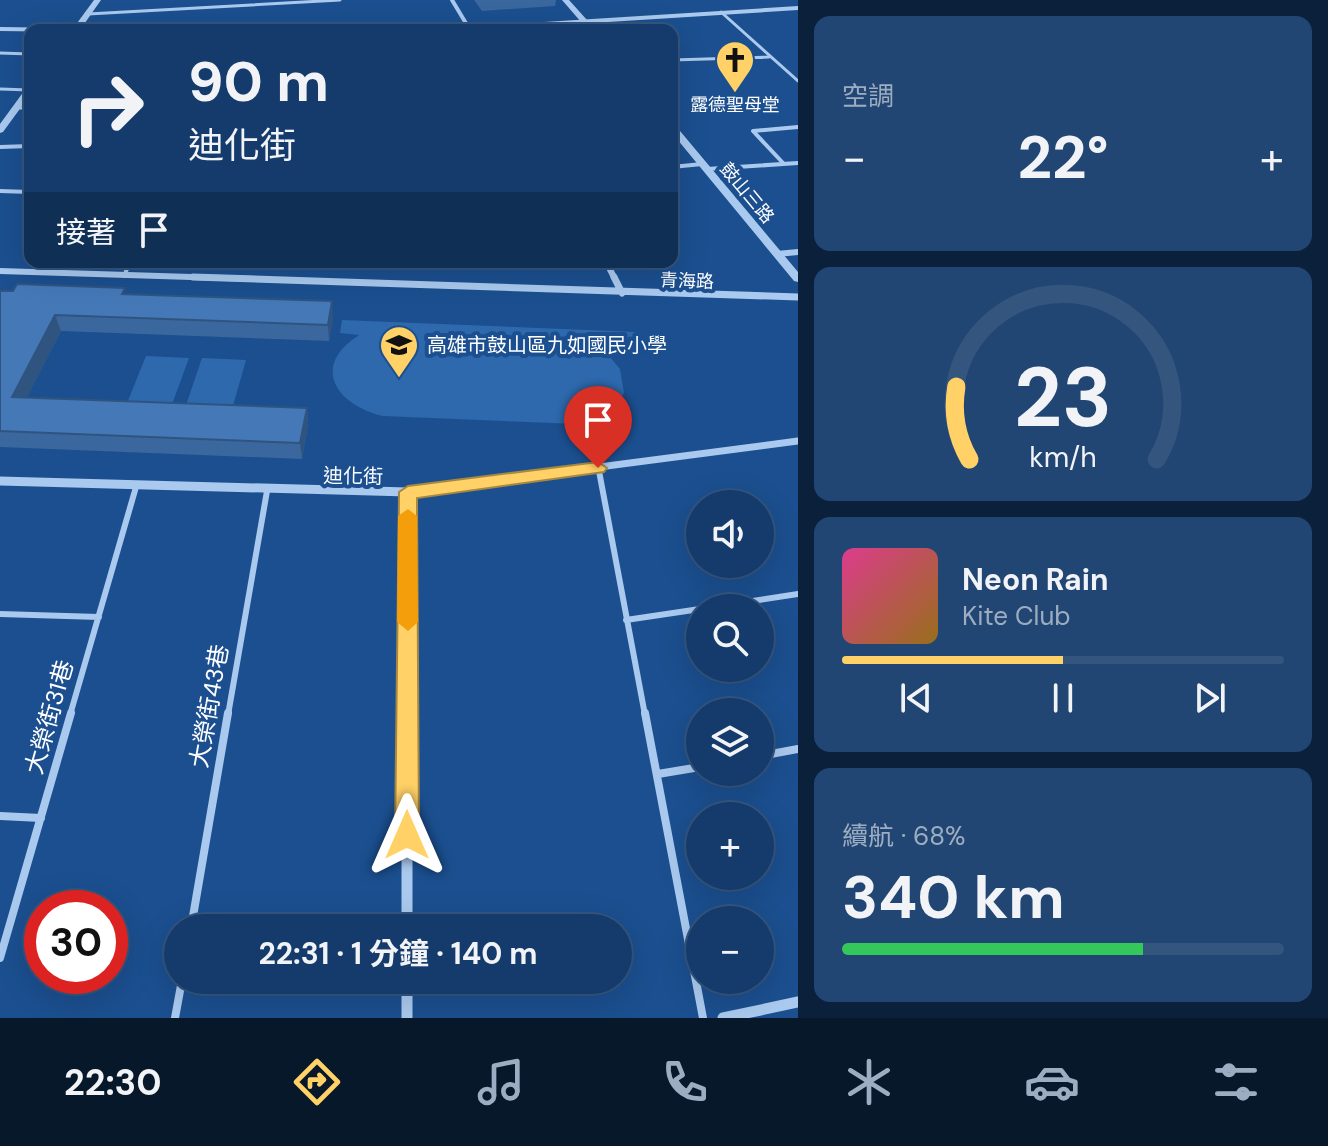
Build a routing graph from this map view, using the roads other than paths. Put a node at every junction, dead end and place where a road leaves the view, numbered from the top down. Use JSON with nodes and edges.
{"nodes":[{"id":1,"x":98,"y":0,"type":"edge"},
{"id":2,"x":340,"y":0,"type":"edge"},
{"id":3,"x":452,"y":0,"type":"edge"},
{"id":4,"x":565,"y":0,"type":"edge"},
{"id":5,"x":798,"y":8,"type":"edge"},
{"id":6,"x":721,"y":12,"type":"junction"},
{"id":7,"x":88,"y":14,"type":"junction"},
{"id":8,"x":584,"y":21,"type":"junction"},
{"id":9,"x":80,"y":24,"type":"edge"},
{"id":10,"x":467,"y":24,"type":"edge"},
{"id":11,"x":541,"y":24,"type":"edge"},
{"id":12,"x":587,"y":24,"type":"edge"},
{"id":13,"x":0,"y":29,"type":"edge"},
{"id":14,"x":24,"y":29,"type":"edge"},
{"id":15,"x":0,"y":53,"type":"edge"},
{"id":16,"x":24,"y":54,"type":"edge"},
{"id":17,"x":769,"y":57,"type":"junction"},
{"id":18,"x":678,"y":60,"type":"edge"},
{"id":19,"x":798,"y":81,"type":"edge"},
{"id":20,"x":0,"y":89,"type":"edge"},
{"id":21,"x":24,"y":90,"type":"edge"},
{"id":22,"x":24,"y":98,"type":"edge"},
{"id":23,"x":16,"y":108,"type":"junction"},
{"id":24,"x":24,"y":108,"type":"edge"},
{"id":25,"x":798,"y":127,"type":"edge"},
{"id":26,"x":0,"y":130,"type":"edge"},
{"id":27,"x":678,"y":134,"type":"edge"},
{"id":28,"x":24,"y":146,"type":"edge"},
{"id":29,"x":0,"y":147,"type":"edge"},
{"id":30,"x":798,"y":163,"type":"edge"},
{"id":31,"x":784,"y":164,"type":"junction"},
{"id":32,"x":678,"y":167,"type":"edge"},
{"id":33,"x":704,"y":167,"type":"junction"},
{"id":34,"x":0,"y":191,"type":"edge"},
{"id":35,"x":24,"y":192,"type":"edge"},
{"id":36,"x":798,"y":252,"type":"edge"},
{"id":37,"x":777,"y":254,"type":"junction"},
{"id":38,"x":127,"y":268,"type":"edge"},
{"id":39,"x":609,"y":268,"type":"edge"},
{"id":40,"x":0,"y":271,"type":"edge"},
{"id":41,"x":124,"y":276,"type":"junction"},
{"id":42,"x":798,"y":279,"type":"edge"},
{"id":43,"x":622,"y":293,"type":"junction"},
{"id":44,"x":798,"y":297,"type":"edge"},
{"id":45,"x":798,"y":441,"type":"edge"},
{"id":46,"x":598,"y":468,"type":"junction"},
{"id":47,"x":0,"y":481,"type":"edge"},
{"id":48,"x":136,"y":487,"type":"junction"},
{"id":49,"x":267,"y":491,"type":"junction"},
{"id":50,"x":408,"y":492,"type":"junction"},
{"id":51,"x":798,"y":594,"type":"edge"},
{"id":52,"x":774,"y":598,"type":"edge"},
{"id":53,"x":686,"y":611,"type":"edge"},
{"id":54,"x":0,"y":614,"type":"edge"},
{"id":55,"x":99,"y":617,"type":"junction"},
{"id":56,"x":626,"y":620,"type":"junction"},
{"id":57,"x":798,"y":749,"type":"edge"},
{"id":58,"x":774,"y":753,"type":"edge"},
{"id":59,"x":686,"y":769,"type":"edge"},
{"id":60,"x":658,"y":774,"type":"junction"},
{"id":61,"x":0,"y":816,"type":"edge"},
{"id":62,"x":41,"y":818,"type":"junction"},
{"id":63,"x":193,"y":914,"type":"edge"},
{"id":64,"x":407,"y":914,"type":"edge"},
{"id":65,"x":0,"y":958,"type":"edge"},
{"id":66,"x":179,"y":994,"type":"edge"},
{"id":67,"x":407,"y":994,"type":"edge"},
{"id":68,"x":798,"y":1002,"type":"edge"},
{"id":69,"x":175,"y":1018,"type":"edge"},
{"id":70,"x":407,"y":1018,"type":"edge"},
{"id":71,"x":703,"y":1018,"type":"edge"},
{"id":72,"x":723,"y":1018,"type":"edge"}],
"edges":[{"from":1,"to":7,"type":"street"},
{"from":2,"to":7,"type":"lane"},
{"from":3,"to":10,"type":"street"},
{"from":4,"to":8,"type":"street"},
{"from":5,"to":6,"type":"street"},
{"from":6,"to":8,"type":"street"},
{"from":6,"to":17,"type":"lane"},
{"from":7,"to":9,"type":"street"},
{"from":8,"to":11,"type":"street"},
{"from":8,"to":12,"type":"street"},
{"from":13,"to":14,"type":"street"},
{"from":15,"to":16,"type":"lane"},
{"from":17,"to":18,"type":"lane"},
{"from":17,"to":19,"type":"lane"},
{"from":20,"to":21,"type":"lane"},
{"from":22,"to":23,"type":"street"},
{"from":23,"to":24,"type":"lane"},
{"from":23,"to":26,"type":"street"},
{"from":25,"to":31,"type":"lane"},
{"from":27,"to":33,"type":"street","name":"鼓山三路"},
{"from":28,"to":29,"type":"lane"},
{"from":30,"to":31,"type":"lane"},
{"from":31,"to":33,"type":"lane"},
{"from":32,"to":33,"type":"lane"},
{"from":33,"to":37,"type":"street","name":"鼓山三路"},
{"from":34,"to":35,"type":"lane"},
{"from":36,"to":37,"type":"street"},
{"from":37,"to":42,"type":"street","name":"鼓山三路"},
{"from":38,"to":41,"type":"lane"},
{"from":39,"to":43,"type":"street"},
{"from":40,"to":41,"type":"street","name":"青海路"},
{"from":41,"to":43,"type":"street","name":"青海路"},
{"from":43,"to":44,"type":"street","name":"青海路"},
{"from":45,"to":46,"type":"street","name":"迪化街"},
{"from":46,"to":50,"type":"street","name":"迪化街"},
{"from":46,"to":56,"type":"lane"},
{"from":47,"to":48,"type":"street","name":"迪化街"},
{"from":48,"to":49,"type":"street","name":"迪化街"},
{"from":48,"to":55,"type":"lane","name":"大榮街31巷"},
{"from":49,"to":50,"type":"street","name":"迪化街"},
{"from":49,"to":63,"type":"lane","name":"大榮街43巷"},
{"from":50,"to":64,"type":"street"},
{"from":51,"to":52,"type":"lane"},
{"from":53,"to":56,"type":"lane"},
{"from":54,"to":55,"type":"lane"},
{"from":55,"to":62,"type":"lane","name":"大榮街31巷"},
{"from":56,"to":60,"type":"lane"},
{"from":57,"to":58,"type":"lane"},
{"from":59,"to":60,"type":"lane"},
{"from":60,"to":71,"type":"lane"},
{"from":61,"to":62,"type":"lane"},
{"from":62,"to":65,"type":"lane","name":"大榮街31巷"},
{"from":66,"to":69,"type":"lane"},
{"from":67,"to":70,"type":"street"},
{"from":68,"to":72,"type":"street"}]}
